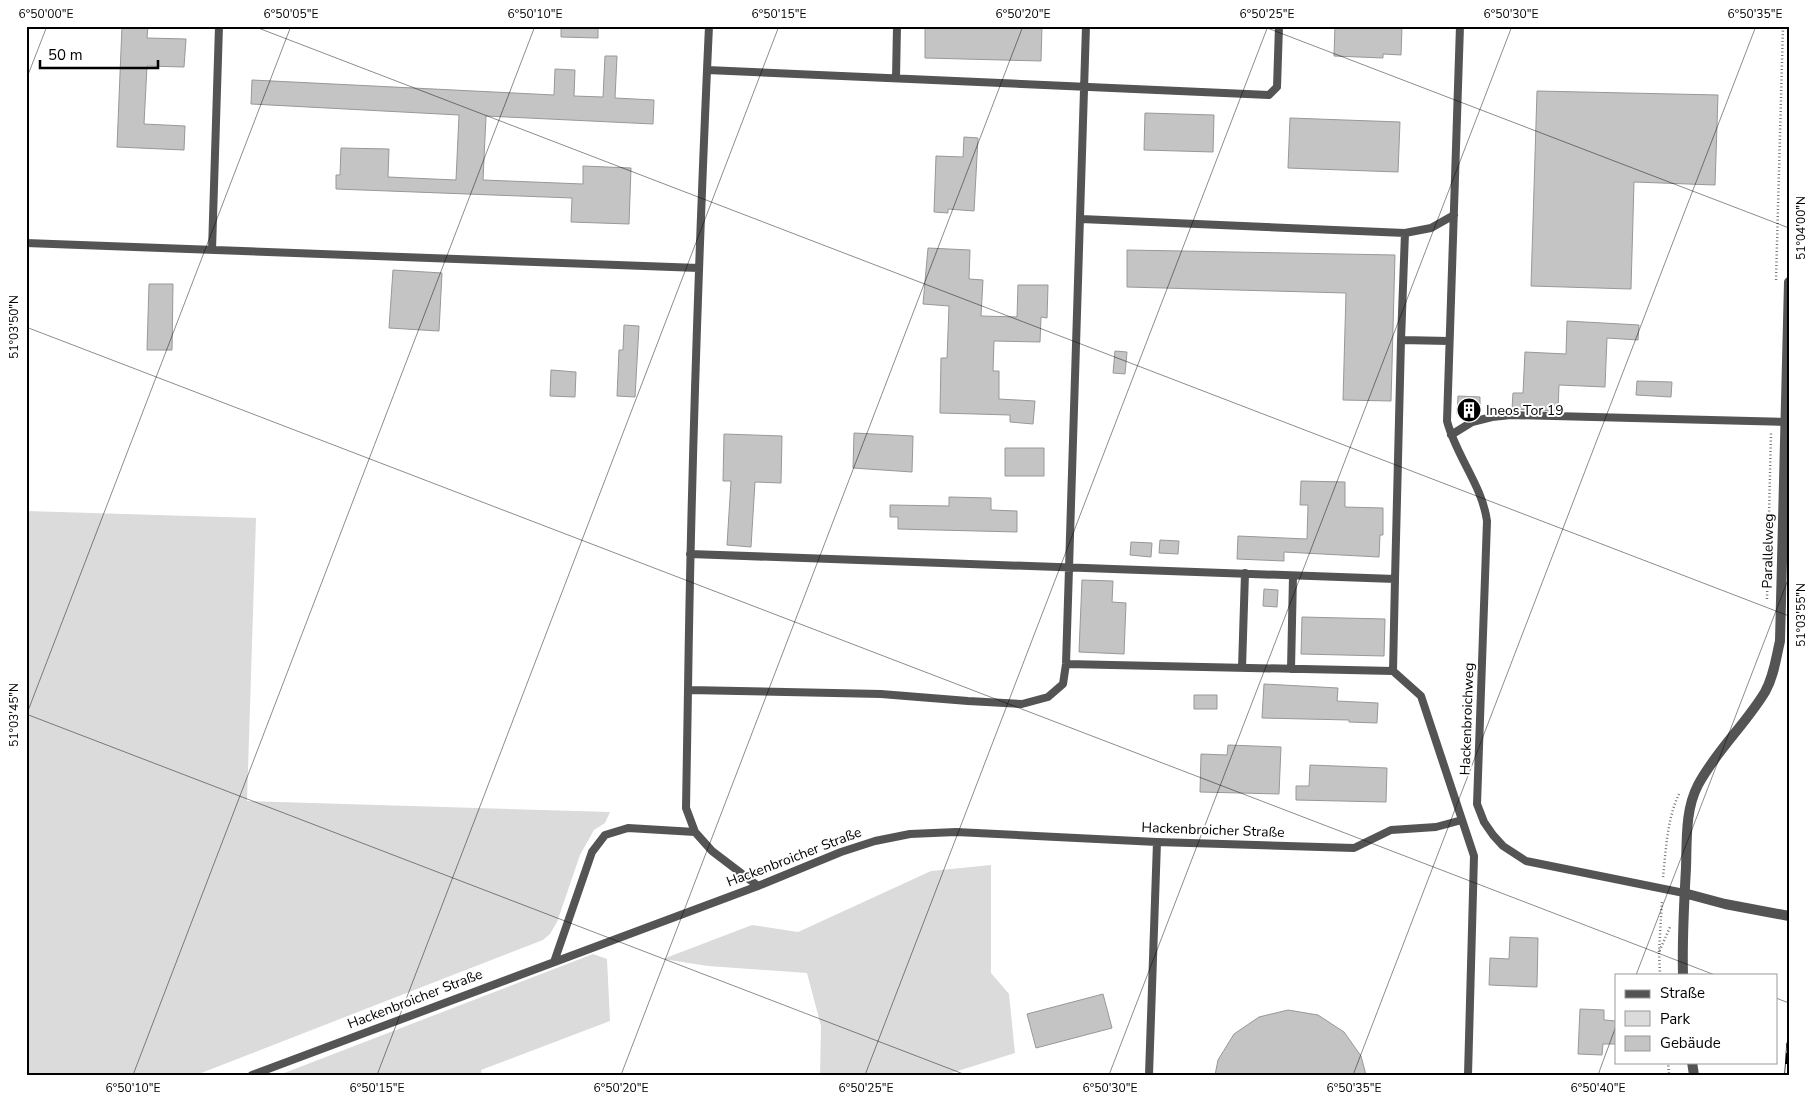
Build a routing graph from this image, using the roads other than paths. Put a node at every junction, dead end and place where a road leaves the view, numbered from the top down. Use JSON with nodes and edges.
{"nodes":[{"id":1,"x":220,"y":26,"type":"edge"},
{"id":2,"x":708,"y":26,"type":"edge"},
{"id":3,"x":897,"y":26,"type":"edge"},
{"id":4,"x":1086,"y":26,"type":"edge"},
{"id":5,"x":1279,"y":26,"type":"edge"},
{"id":6,"x":1460,"y":26,"type":"edge"},
{"id":7,"x":707,"y":70,"type":"junction"},
{"id":8,"x":896,"y":78,"type":"junction"},
{"id":9,"x":1084,"y":87,"type":"junction"},
{"id":10,"x":1454,"y":215,"type":"junction"},
{"id":11,"x":1081,"y":220,"type":"junction"},
{"id":12,"x":1404,"y":233,"type":"junction"},
{"id":13,"x":26,"y":243,"type":"edge"},
{"id":14,"x":212,"y":250,"type":"junction"},
{"id":15,"x":699,"y":268,"type":"junction"},
{"id":16,"x":1789,"y":282,"type":"edge"},
{"id":17,"x":1401,"y":340,"type":"junction"},
{"id":18,"x":1449,"y":341,"type":"junction"},
{"id":19,"x":1785,"y":422,"type":"junction"},
{"id":20,"x":1451,"y":435,"type":"junction"},
{"id":21,"x":690,"y":554,"type":"junction"},
{"id":22,"x":1069,"y":566,"type":"junction"},
{"id":23,"x":1245,"y":573,"type":"junction"},
{"id":24,"x":1294,"y":576,"type":"junction"},
{"id":25,"x":1396,"y":579,"type":"junction"},
{"id":26,"x":1066,"y":664,"type":"junction"},
{"id":27,"x":1242,"y":668,"type":"junction"},
{"id":28,"x":1291,"y":669,"type":"junction"},
{"id":29,"x":1392,"y":671,"type":"junction"},
{"id":30,"x":688,"y":690,"type":"junction"},
{"id":31,"x":1462,"y":820,"type":"junction"},
{"id":32,"x":695,"y":832,"type":"junction"},
{"id":33,"x":1157,"y":842,"type":"junction"},
{"id":34,"x":758,"y":886,"type":"junction"},
{"id":35,"x":1684,"y":893,"type":"junction"},
{"id":36,"x":1789,"y":916,"type":"edge"},
{"id":37,"x":554,"y":962,"type":"junction"},
{"id":38,"x":1683,"y":974,"type":"edge"},
{"id":39,"x":252,"y":1075,"type":"edge"},
{"id":40,"x":1149,"y":1075,"type":"edge"},
{"id":41,"x":1468,"y":1075,"type":"edge"}],
"edges":[{"from":1,"to":14,"type":"lane"},
{"from":2,"to":7,"type":"lane"},
{"from":3,"to":8,"type":"lane"},
{"from":4,"to":9,"type":"lane"},
{"from":5,"to":9,"type":"lane"},
{"from":6,"to":10,"type":"lane","name":"Hackenbroichweg"},
{"from":7,"to":8,"type":"lane"},
{"from":7,"to":15,"type":"lane"},
{"from":8,"to":9,"type":"lane"},
{"from":9,"to":11,"type":"lane"},
{"from":10,"to":12,"type":"lane"},
{"from":10,"to":18,"type":"lane","name":"Hackenbroichweg"},
{"from":11,"to":12,"type":"lane"},
{"from":11,"to":22,"type":"lane"},
{"from":12,"to":17,"type":"lane"},
{"from":13,"to":14,"type":"lane"},
{"from":14,"to":15,"type":"lane"},
{"from":15,"to":21,"type":"lane"},
{"from":16,"to":19,"type":"street","name":"Parallelweg"},
{"from":17,"to":18,"type":"lane"},
{"from":17,"to":25,"type":"lane"},
{"from":18,"to":20,"type":"lane","name":"Hackenbroichweg"},
{"from":19,"to":20,"type":"lane"},
{"from":19,"to":35,"type":"street","name":"Parallelweg"},
{"from":20,"to":35,"type":"lane","name":"Hackenbroichweg"},
{"from":21,"to":22,"type":"lane"},
{"from":21,"to":30,"type":"lane"},
{"from":22,"to":23,"type":"lane"},
{"from":22,"to":26,"type":"lane"},
{"from":23,"to":24,"type":"lane"},
{"from":23,"to":27,"type":"lane"},
{"from":24,"to":25,"type":"lane"},
{"from":24,"to":28,"type":"lane"},
{"from":25,"to":29,"type":"lane"},
{"from":26,"to":27,"type":"lane"},
{"from":26,"to":30,"type":"lane"},
{"from":27,"to":28,"type":"lane"},
{"from":28,"to":29,"type":"lane"},
{"from":29,"to":31,"type":"lane"},
{"from":30,"to":32,"type":"lane"},
{"from":31,"to":33,"type":"lane","name":"Hackenbroicher Straße"},
{"from":31,"to":41,"type":"lane"},
{"from":32,"to":34,"type":"lane"},
{"from":32,"to":37,"type":"lane"},
{"from":33,"to":34,"type":"lane","name":"Hackenbroicher Straße"},
{"from":33,"to":40,"type":"lane"},
{"from":34,"to":37,"type":"lane","name":"Hackenbroicher Straße"},
{"from":35,"to":36,"type":"street"},
{"from":35,"to":38,"type":"street","name":"Parallelweg"},
{"from":37,"to":39,"type":"lane","name":"Hackenbroicher Straße"}]}
